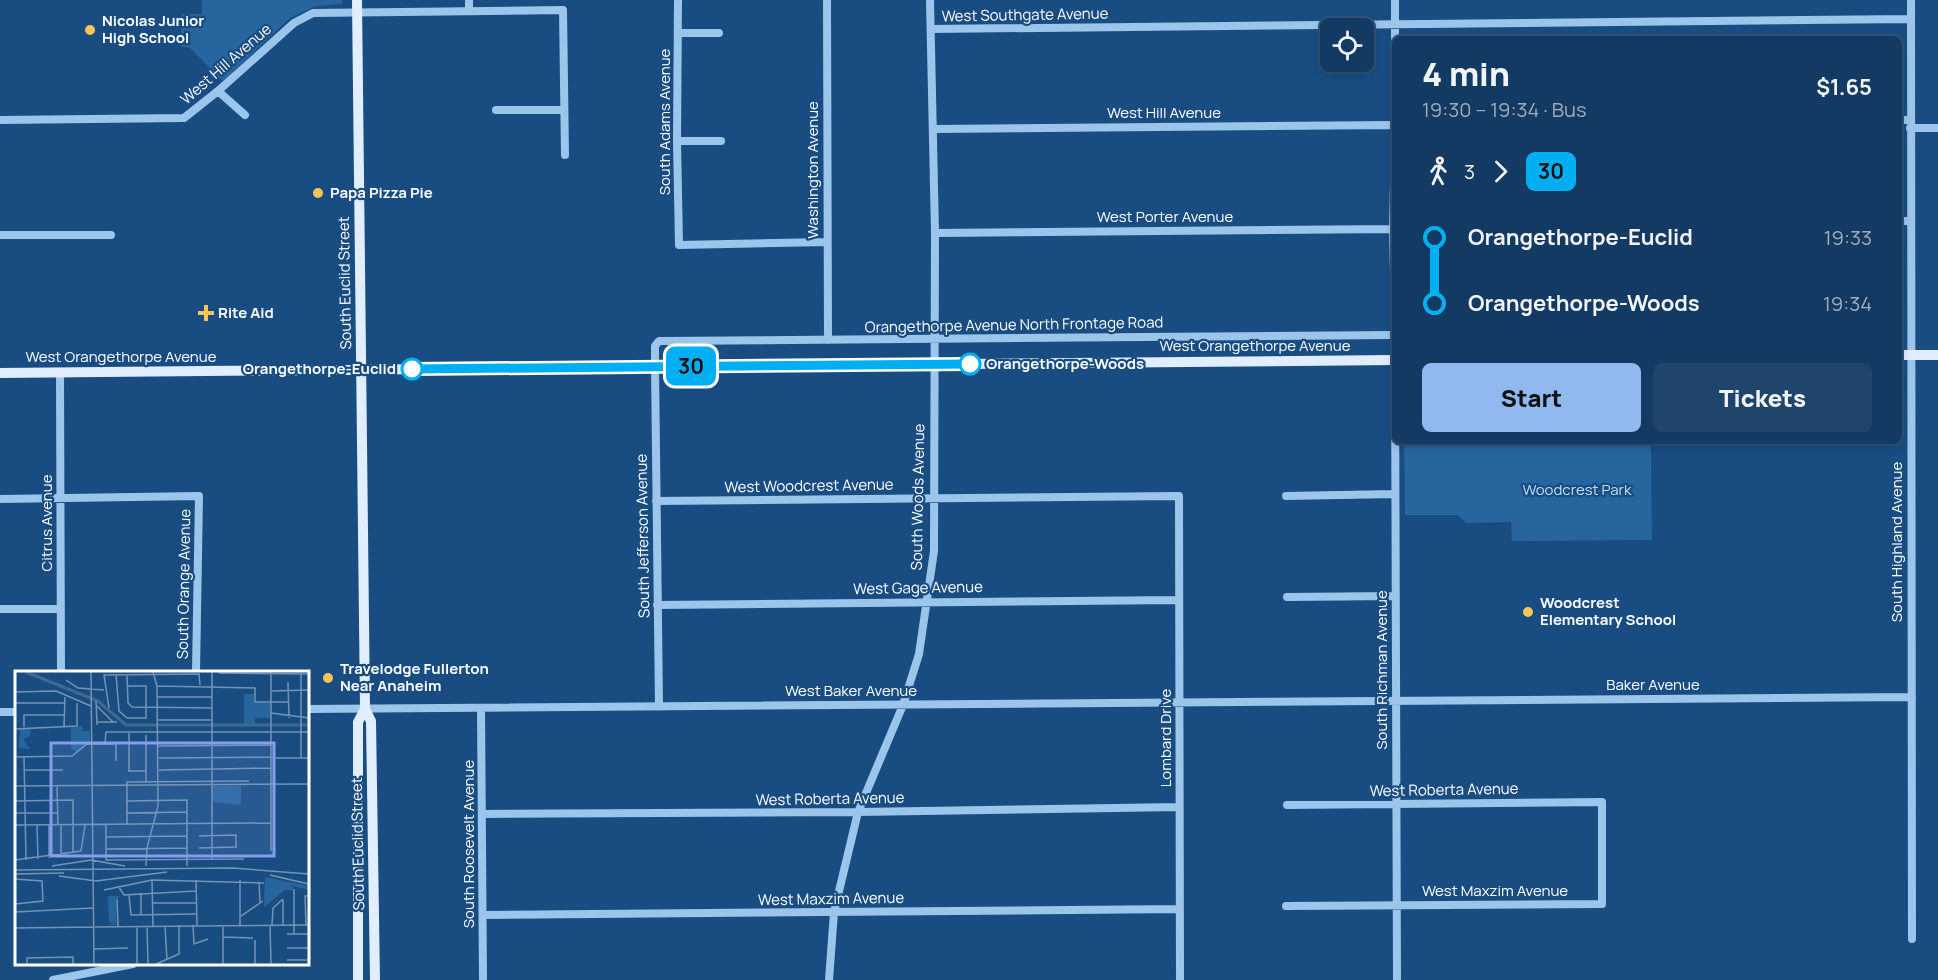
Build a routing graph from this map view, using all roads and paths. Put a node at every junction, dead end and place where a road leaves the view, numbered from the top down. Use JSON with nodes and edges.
{"nodes":[{"id":1,"x":468,"y":0,"type":"edge"},
{"id":2,"x":678,"y":0,"type":"edge"},
{"id":3,"x":827,"y":0,"type":"edge"},
{"id":4,"x":930,"y":0,"type":"edge"},
{"id":5,"x":1395,"y":0,"type":"edge"},
{"id":6,"x":1911,"y":0,"type":"edge"},
{"id":7,"x":357,"y":6,"type":"edge"},
{"id":8,"x":469,"y":10,"type":"junction"},
{"id":9,"x":1911,"y":19,"type":"junction"},
{"id":10,"x":1395,"y":25,"type":"junction"},
{"id":11,"x":931,"y":29,"type":"junction"},
{"id":12,"x":679,"y":33,"type":"junction"},
{"id":13,"x":719,"y":33,"type":"dead end"},
{"id":14,"x":1395,"y":36,"type":"edge"},
{"id":15,"x":219,"y":91,"type":"junction"},
{"id":16,"x":496,"y":110,"type":"dead end"},
{"id":17,"x":564,"y":110,"type":"junction"},
{"id":18,"x":245,"y":115,"type":"dead end"},
{"id":19,"x":0,"y":120,"type":"edge"},
{"id":20,"x":1902,"y":121,"type":"edge"},
{"id":21,"x":1910,"y":124,"type":"junction"},
{"id":22,"x":1392,"y":125,"type":"edge"},
{"id":23,"x":1938,"y":128,"type":"edge"},
{"id":24,"x":934,"y":129,"type":"junction"},
{"id":25,"x":677,"y":141,"type":"junction"},
{"id":26,"x":721,"y":141,"type":"dead end"},
{"id":27,"x":565,"y":155,"type":"dead end"},
{"id":28,"x":1902,"y":221,"type":"edge"},
{"id":29,"x":1911,"y":221,"type":"junction"},
{"id":30,"x":1392,"y":229,"type":"edge"},
{"id":31,"x":935,"y":233,"type":"junction"},
{"id":32,"x":0,"y":235,"type":"edge"},
{"id":33,"x":111,"y":235,"type":"dead end"},
{"id":34,"x":827,"y":242,"type":"junction"},
{"id":35,"x":1392,"y":335,"type":"edge"},
{"id":36,"x":934,"y":339,"type":"junction"},
{"id":37,"x":828,"y":340,"type":"junction"},
{"id":38,"x":1902,"y":355,"type":"edge"},
{"id":39,"x":1911,"y":355,"type":"junction"},
{"id":40,"x":1938,"y":355,"type":"edge"},
{"id":41,"x":1392,"y":360,"type":"edge"},
{"id":42,"x":933,"y":364,"type":"junction"},
{"id":43,"x":655,"y":366,"type":"junction"},
{"id":44,"x":361,"y":370,"type":"junction"},
{"id":45,"x":0,"y":372,"type":"edge"},
{"id":46,"x":60,"y":373,"type":"junction"},
{"id":47,"x":1395,"y":444,"type":"edge"},
{"id":48,"x":1395,"y":495,"type":"junction"},
{"id":49,"x":1179,"y":496,"type":"joint"},
{"id":50,"x":1286,"y":496,"type":"dead end"},
{"id":51,"x":61,"y":497,"type":"junction"},
{"id":52,"x":934,"y":498,"type":"junction"},
{"id":53,"x":0,"y":499,"type":"edge"},
{"id":54,"x":656,"y":501,"type":"junction"},
{"id":55,"x":1395,"y":596,"type":"junction"},
{"id":56,"x":1287,"y":597,"type":"dead end"},
{"id":57,"x":1179,"y":600,"type":"junction"},
{"id":58,"x":927,"y":602,"type":"junction"},
{"id":59,"x":657,"y":605,"type":"junction"},
{"id":60,"x":0,"y":609,"type":"edge"},
{"id":61,"x":60,"y":609,"type":"junction"},
{"id":62,"x":61,"y":671,"type":"edge"},
{"id":63,"x":196,"y":671,"type":"edge"},
{"id":64,"x":1912,"y":697,"type":"junction"},
{"id":65,"x":1395,"y":701,"type":"junction"},
{"id":66,"x":1179,"y":702,"type":"junction"},
{"id":67,"x":903,"y":705,"type":"junction"},
{"id":68,"x":659,"y":706,"type":"junction"},
{"id":69,"x":481,"y":708,"type":"junction"},
{"id":70,"x":309,"y":709,"type":"edge"},
{"id":71,"x":364,"y":709,"type":"junction"},
{"id":72,"x":1602,"y":802,"type":"joint"},
{"id":73,"x":1396,"y":804,"type":"junction"},
{"id":74,"x":1287,"y":805,"type":"dead end"},
{"id":75,"x":1179,"y":807,"type":"junction"},
{"id":76,"x":858,"y":812,"type":"junction"},
{"id":77,"x":482,"y":814,"type":"junction"},
{"id":78,"x":1396,"y":905,"type":"junction"},
{"id":79,"x":1286,"y":906,"type":"dead end"},
{"id":80,"x":1180,"y":909,"type":"junction"},
{"id":81,"x":834,"y":912,"type":"junction"},
{"id":82,"x":483,"y":915,"type":"junction"},
{"id":83,"x":1912,"y":939,"type":"dead end"},
{"id":84,"x":117,"y":965,"type":"edge"},
{"id":85,"x":92,"y":968,"type":"edge"},
{"id":86,"x":53,"y":980,"type":"edge"},
{"id":87,"x":358,"y":980,"type":"edge"},
{"id":88,"x":375,"y":980,"type":"edge"},
{"id":89,"x":483,"y":980,"type":"edge"},
{"id":90,"x":829,"y":980,"type":"edge"},
{"id":91,"x":1180,"y":980,"type":"edge"},
{"id":92,"x":1396,"y":980,"type":"edge"}],
"edges":[{"from":1,"to":8,"type":"street"},
{"from":2,"to":12,"type":"street","name":"South Adams Avenue"},
{"from":3,"to":34,"type":"street","name":"Washington Avenue"},
{"from":4,"to":11,"type":"street","name":"South Woods Avenue"},
{"from":5,"to":10,"type":"street"},
{"from":6,"to":9,"type":"street","name":"South Highland Avenue"},
{"from":7,"to":8,"type":"street"},
{"from":7,"to":15,"type":"street","name":"West Hill Avenue"},
{"from":7,"to":44,"type":"main road","name":"South Euclid Street"},
{"from":8,"to":17,"type":"street"},
{"from":9,"to":10,"type":"street","name":"West Southgate Avenue"},
{"from":9,"to":21,"type":"street","name":"South Highland Avenue"},
{"from":10,"to":11,"type":"street","name":"West Southgate Avenue"},
{"from":10,"to":14,"type":"street"},
{"from":11,"to":24,"type":"street","name":"South Woods Avenue"},
{"from":12,"to":13,"type":"street"},
{"from":12,"to":25,"type":"street","name":"South Adams Avenue"},
{"from":15,"to":18,"type":"street"},
{"from":15,"to":19,"type":"street","name":"West Hill Avenue"},
{"from":16,"to":17,"type":"street"},
{"from":17,"to":27,"type":"street"},
{"from":20,"to":21,"type":"street"},
{"from":21,"to":23,"type":"street"},
{"from":21,"to":29,"type":"street","name":"South Highland Avenue"},
{"from":22,"to":24,"type":"street","name":"West Hill Avenue"},
{"from":24,"to":31,"type":"street","name":"South Woods Avenue"},
{"from":25,"to":26,"type":"street"},
{"from":25,"to":34,"type":"street","name":"South Adams Avenue"},
{"from":28,"to":29,"type":"street"},
{"from":29,"to":39,"type":"street","name":"South Highland Avenue"},
{"from":30,"to":31,"type":"street","name":"West Porter Avenue"},
{"from":31,"to":36,"type":"street","name":"South Woods Avenue"},
{"from":32,"to":33,"type":"street"},
{"from":34,"to":37,"type":"street","name":"Washington Avenue"},
{"from":35,"to":36,"type":"street","name":"Orangethorpe Avenue North Frontage Road"},
{"from":36,"to":37,"type":"street","name":"Orangethorpe Avenue North Frontage Road"},
{"from":36,"to":42,"type":"street","name":"South Woods Avenue"},
{"from":37,"to":43,"type":"street","name":"Orangethorpe Avenue North Frontage Road"},
{"from":38,"to":39,"type":"main road"},
{"from":39,"to":40,"type":"main road"},
{"from":39,"to":64,"type":"street","name":"South Highland Avenue"},
{"from":41,"to":42,"type":"main road","name":"West Orangethorpe Avenue"},
{"from":42,"to":43,"type":"main road","name":"West Orangethorpe Avenue"},
{"from":42,"to":52,"type":"street","name":"South Woods Avenue"},
{"from":43,"to":44,"type":"main road","name":"West Orangethorpe Avenue"},
{"from":43,"to":54,"type":"street","name":"South Jefferson Avenue"},
{"from":44,"to":46,"type":"main road","name":"West Orangethorpe Avenue"},
{"from":44,"to":71,"type":"main road","name":"South Euclid Street"},
{"from":45,"to":46,"type":"main road","name":"West Orangethorpe Avenue"},
{"from":46,"to":51,"type":"street","name":"Citrus Avenue"},
{"from":47,"to":48,"type":"street","name":"South Richman Avenue"},
{"from":48,"to":50,"type":"street"},
{"from":48,"to":55,"type":"street","name":"South Richman Avenue"},
{"from":49,"to":52,"type":"street","name":"West Woodcrest Avenue"},
{"from":49,"to":57,"type":"street","name":"Lombard Drive"},
{"from":51,"to":53,"type":"street"},
{"from":51,"to":61,"type":"street","name":"Citrus Avenue"},
{"from":51,"to":63,"type":"street","name":"South Orange Avenue"},
{"from":52,"to":54,"type":"street","name":"West Woodcrest Avenue"},
{"from":52,"to":58,"type":"street","name":"South Woods Avenue"},
{"from":54,"to":59,"type":"street","name":"South Jefferson Avenue"},
{"from":55,"to":56,"type":"street"},
{"from":55,"to":65,"type":"street","name":"South Richman Avenue"},
{"from":57,"to":58,"type":"street","name":"West Gage Avenue"},
{"from":57,"to":66,"type":"street","name":"Lombard Drive"},
{"from":58,"to":59,"type":"street","name":"West Gage Avenue"},
{"from":58,"to":67,"type":"street","name":"South Woods Avenue"},
{"from":59,"to":68,"type":"street","name":"South Jefferson Avenue"},
{"from":60,"to":61,"type":"street"},
{"from":61,"to":62,"type":"street","name":"Citrus Avenue"},
{"from":64,"to":65,"type":"street","name":"Baker Avenue"},
{"from":64,"to":83,"type":"street","name":"South Highland Avenue"},
{"from":65,"to":66,"type":"street","name":"West Baker Avenue"},
{"from":65,"to":73,"type":"street","name":"South Richman Avenue"},
{"from":66,"to":67,"type":"street","name":"West Baker Avenue"},
{"from":66,"to":75,"type":"street","name":"Lombard Drive"},
{"from":67,"to":68,"type":"street","name":"West Baker Avenue"},
{"from":67,"to":76,"type":"street","name":"South Woods Avenue"},
{"from":68,"to":69,"type":"street","name":"West Baker Avenue"},
{"from":69,"to":71,"type":"street","name":"West Baker Avenue"},
{"from":69,"to":77,"type":"street","name":"South Roosevelt Avenue"},
{"from":70,"to":71,"type":"street","name":"West Baker Avenue"},
{"from":71,"to":87,"type":"main road","name":"South Euclid Street"},
{"from":71,"to":88,"type":"main road","name":"South Euclid Street"},
{"from":72,"to":73,"type":"street","name":"West Roberta Avenue"},
{"from":72,"to":78,"type":"street","name":"West Maxzim Avenue"},
{"from":73,"to":74,"type":"street","name":"West Roberta Avenue"},
{"from":73,"to":78,"type":"street","name":"South Richman Avenue"},
{"from":75,"to":76,"type":"street","name":"West Roberta Avenue"},
{"from":75,"to":80,"type":"street","name":"Lombard Drive"},
{"from":76,"to":77,"type":"street","name":"West Roberta Avenue"},
{"from":76,"to":81,"type":"street","name":"South Woods Avenue"},
{"from":77,"to":82,"type":"street","name":"South Roosevelt Avenue"},
{"from":78,"to":79,"type":"street","name":"West Maxzim Avenue"},
{"from":78,"to":92,"type":"street","name":"South Richman Avenue"},
{"from":80,"to":81,"type":"street","name":"West Maxzim Avenue"},
{"from":80,"to":91,"type":"street","name":"Lombard Drive"},
{"from":81,"to":82,"type":"street","name":"West Maxzim Avenue"},
{"from":81,"to":90,"type":"street","name":"South Woods Avenue"},
{"from":82,"to":89,"type":"street","name":"South Roosevelt Avenue"},
{"from":84,"to":85,"type":"street"},
{"from":85,"to":86,"type":"street"}]}
